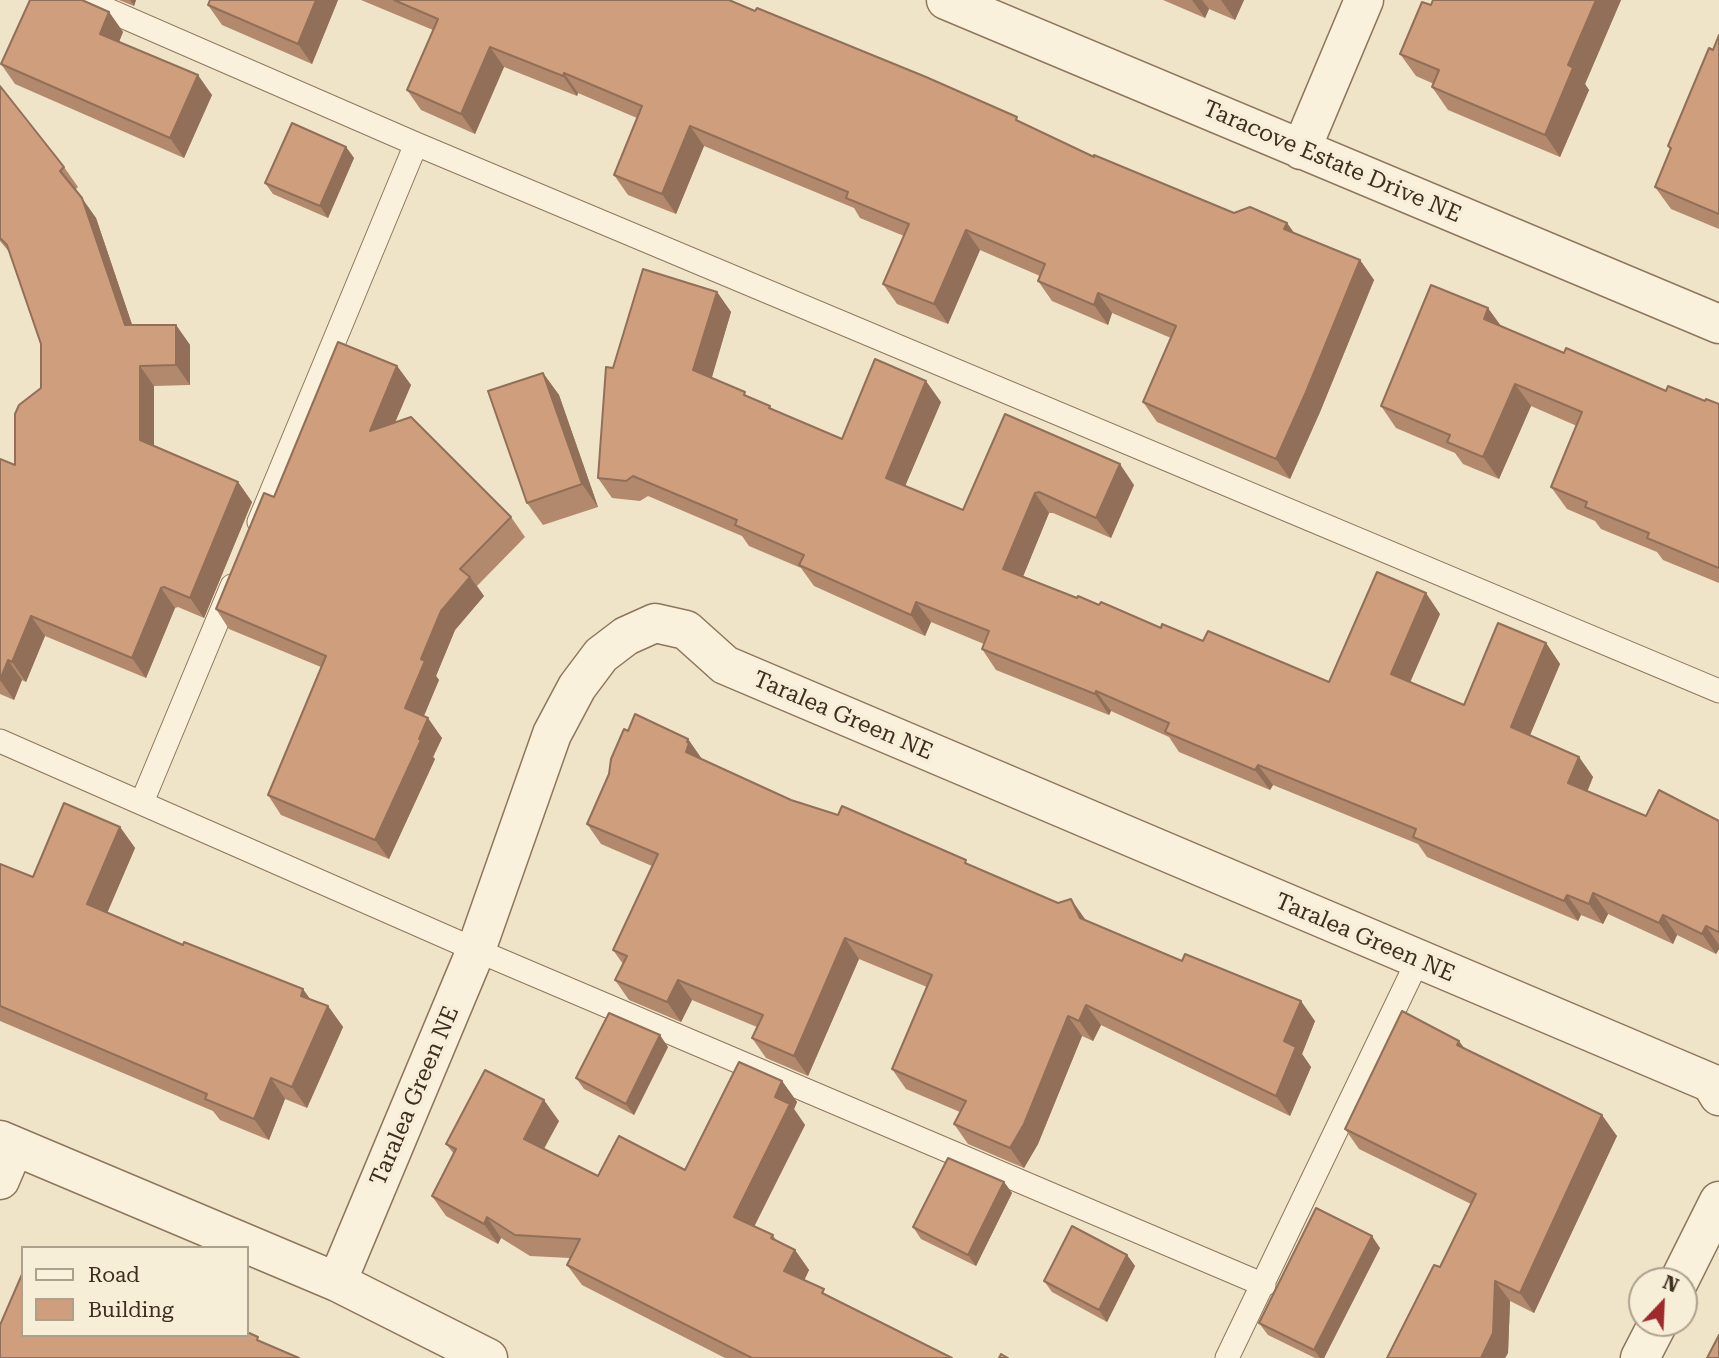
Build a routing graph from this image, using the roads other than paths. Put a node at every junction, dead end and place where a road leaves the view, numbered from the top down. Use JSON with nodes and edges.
{"nodes":[{"id":1,"x":85,"y":0,"type":"edge"},
{"id":2,"x":946,"y":0,"type":"edge"},
{"id":3,"x":1364,"y":0,"type":"edge"},
{"id":4,"x":993,"y":9,"type":"edge"},
{"id":5,"x":416,"y":144,"type":"junction"},
{"id":6,"x":1301,"y":150,"type":"junction"},
{"id":7,"x":1719,"y":324,"type":"edge"},
{"id":8,"x":250,"y":544,"type":"edge"},
{"id":9,"x":239,"y":570,"type":"edge"},
{"id":10,"x":1719,"y":691,"type":"edge"},
{"id":11,"x":0,"y":741,"type":"edge"},
{"id":12,"x":142,"y":802,"type":"junction"},
{"id":13,"x":476,"y":950,"type":"junction"},
{"id":14,"x":1418,"y":960,"type":"junction"},
{"id":15,"x":1716,"y":1084,"type":"edge"},
{"id":16,"x":5,"y":1156,"type":"edge"},
{"id":17,"x":1719,"y":1201,"type":"edge"},
{"id":18,"x":242,"y":1246,"type":"edge"},
{"id":19,"x":248,"y":1248,"type":"edge"},
{"id":20,"x":1686,"y":1267,"type":"edge"},
{"id":21,"x":337,"y":1282,"type":"junction"},
{"id":22,"x":1264,"y":1285,"type":"junction"},
{"id":23,"x":1651,"y":1337,"type":"edge"},
{"id":24,"x":488,"y":1358,"type":"edge"},
{"id":25,"x":1227,"y":1358,"type":"edge"},
{"id":26,"x":1640,"y":1358,"type":"edge"}],
"edges":[{"from":1,"to":5,"type":"lane"},
{"from":2,"to":4,"type":"street","name":"Taracove Estate Drive NE"},
{"from":3,"to":6,"type":"street"},
{"from":4,"to":6,"type":"street","name":"Taracove Estate Drive NE"},
{"from":5,"to":8,"type":"lane"},
{"from":5,"to":10,"type":"lane"},
{"from":6,"to":7,"type":"street","name":"Taracove Estate Drive NE"},
{"from":9,"to":12,"type":"lane"},
{"from":11,"to":12,"type":"lane"},
{"from":12,"to":13,"type":"lane"},
{"from":13,"to":14,"type":"street","name":"Taralea Green NE"},
{"from":13,"to":21,"type":"street","name":"Taralea Green NE"},
{"from":13,"to":22,"type":"lane"},
{"from":14,"to":15,"type":"street","name":"Taralea Green NE"},
{"from":14,"to":22,"type":"lane"},
{"from":16,"to":18,"type":"street"},
{"from":17,"to":20,"type":"street"},
{"from":19,"to":21,"type":"street"},
{"from":21,"to":24,"type":"street"},
{"from":22,"to":25,"type":"lane"},
{"from":23,"to":26,"type":"street"}]}
